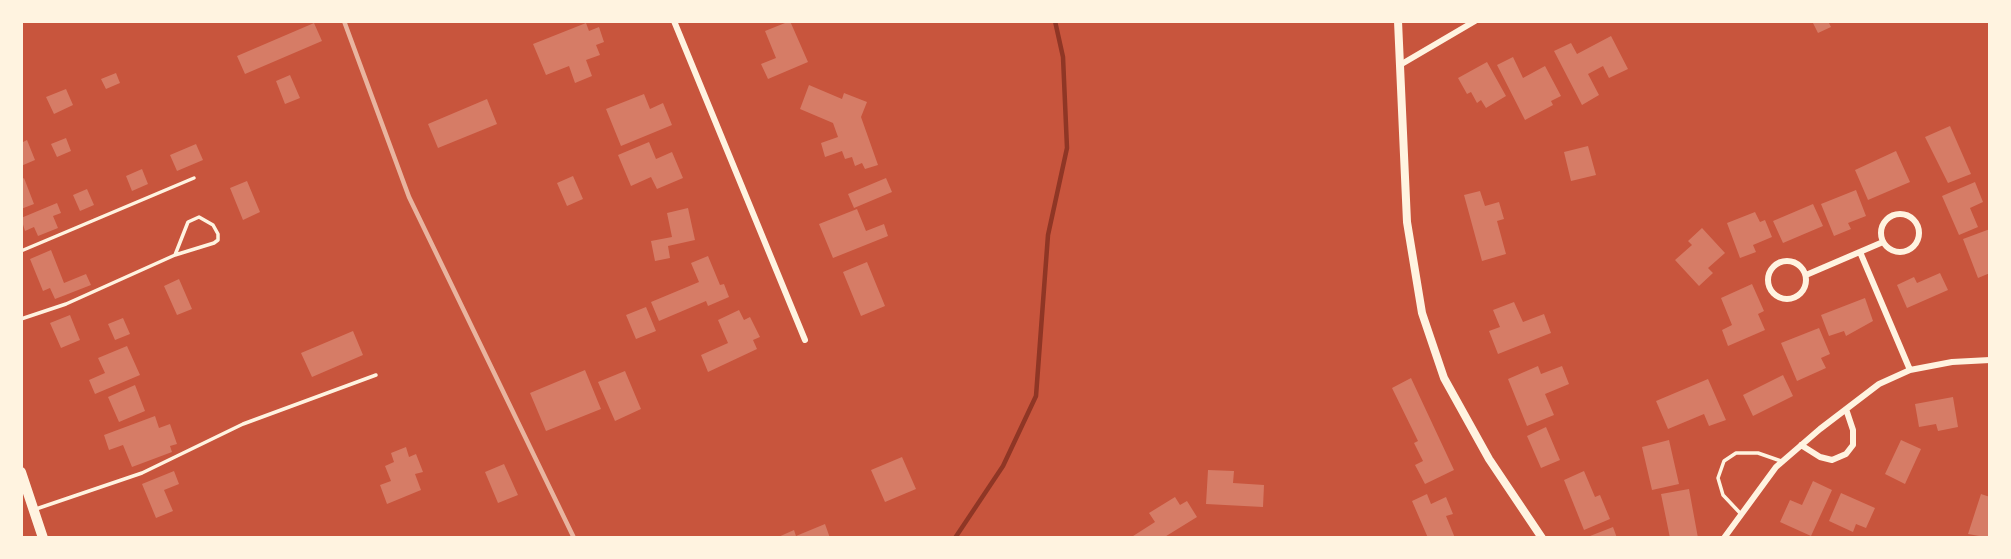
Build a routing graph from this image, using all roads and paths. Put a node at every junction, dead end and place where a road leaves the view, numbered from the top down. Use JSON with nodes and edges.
{"nodes":[{"id":1,"x":674,"y":21,"type":"edge"},
{"id":2,"x":1398,"y":21,"type":"edge"},
{"id":3,"x":1475,"y":21,"type":"edge"},
{"id":4,"x":1399,"y":65,"type":"junction"},
{"id":5,"x":194,"y":178,"type":"dead end"},
{"id":6,"x":1883,"y":242,"type":"junction"},
{"id":7,"x":21,"y":251,"type":"edge"},
{"id":8,"x":1860,"y":252,"type":"junction"},
{"id":9,"x":175,"y":255,"type":"junction"},
{"id":10,"x":1806,"y":275,"type":"junction"},
{"id":11,"x":21,"y":319,"type":"edge"},
{"id":12,"x":805,"y":340,"type":"dead end"},
{"id":13,"x":1990,"y":360,"type":"edge"},
{"id":14,"x":1910,"y":370,"type":"junction"},
{"id":15,"x":376,"y":375,"type":"dead end"},
{"id":16,"x":1846,"y":409,"type":"junction"},
{"id":17,"x":1801,"y":445,"type":"junction"},
{"id":18,"x":1783,"y":462,"type":"junction"},
{"id":19,"x":21,"y":472,"type":"edge"},
{"id":20,"x":33,"y":509,"type":"junction"},
{"id":21,"x":1742,"y":515,"type":"junction"},
{"id":22,"x":43,"y":538,"type":"edge"},
{"id":23,"x":1542,"y":538,"type":"edge"},
{"id":24,"x":1724,"y":538,"type":"edge"}],
"edges":[{"from":1,"to":12,"type":"street"},
{"from":2,"to":4,"type":"street"},
{"from":3,"to":4,"type":"street"},
{"from":4,"to":23,"type":"street"},
{"from":5,"to":7,"type":"lane"},
{"from":6,"to":6,"type":"street"},
{"from":6,"to":8,"type":"street"},
{"from":8,"to":10,"type":"street"},
{"from":8,"to":14,"type":"street"},
{"from":9,"to":9,"type":"lane"},
{"from":9,"to":11,"type":"lane"},
{"from":10,"to":10,"type":"street"},
{"from":13,"to":14,"type":"street"},
{"from":14,"to":16,"type":"street"},
{"from":15,"to":20,"type":"lane"},
{"from":16,"to":17,"type":"street"},
{"from":16,"to":17,"type":"street"},
{"from":17,"to":18,"type":"street"},
{"from":18,"to":21,"type":"street"},
{"from":18,"to":21,"type":"lane"},
{"from":19,"to":20,"type":"main road"},
{"from":20,"to":22,"type":"main road"},
{"from":21,"to":24,"type":"street"}]}
